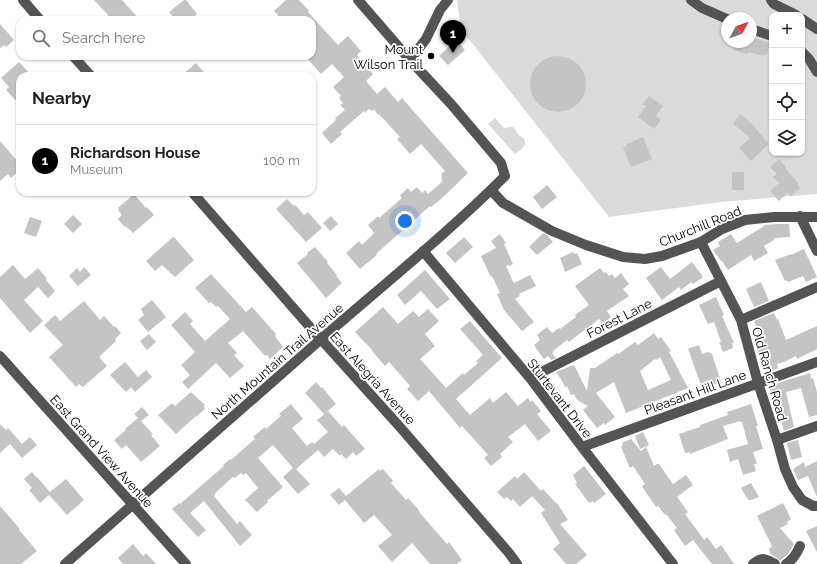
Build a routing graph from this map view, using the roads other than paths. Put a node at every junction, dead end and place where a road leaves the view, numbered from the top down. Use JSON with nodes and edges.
{"nodes":[{"id":1,"x":22,"y":0,"type":"edge"},
{"id":2,"x":358,"y":0,"type":"edge"},
{"id":3,"x":448,"y":0,"type":"edge"},
{"id":4,"x":692,"y":0,"type":"edge"},
{"id":5,"x":771,"y":0,"type":"edge"},
{"id":6,"x":790,"y":12,"type":"edge"},
{"id":7,"x":36,"y":16,"type":"edge"},
{"id":8,"x":721,"y":16,"type":"edge"},
{"id":9,"x":805,"y":20,"type":"edge"},
{"id":10,"x":817,"y":29,"type":"edge"},
{"id":11,"x":757,"y":31,"type":"edge"},
{"id":12,"x":769,"y":35,"type":"edge"},
{"id":13,"x":805,"y":55,"type":"edge"},
{"id":14,"x":77,"y":60,"type":"edge"},
{"id":15,"x":410,"y":60,"type":"junction"},
{"id":16,"x":87,"y":72,"type":"edge"},
{"id":17,"x":817,"y":72,"type":"edge"},
{"id":18,"x":491,"y":190,"type":"junction"},
{"id":19,"x":196,"y":196,"type":"edge"},
{"id":20,"x":800,"y":216,"type":"junction"},
{"id":21,"x":817,"y":217,"type":"edge"},
{"id":22,"x":701,"y":242,"type":"junction"},
{"id":23,"x":423,"y":251,"type":"junction"},
{"id":24,"x":817,"y":251,"type":"edge"},
{"id":25,"x":721,"y":281,"type":"junction"},
{"id":26,"x":817,"y":287,"type":"edge"},
{"id":27,"x":741,"y":320,"type":"junction"},
{"id":28,"x":321,"y":339,"type":"junction"},
{"id":29,"x":0,"y":356,"type":"edge"},
{"id":30,"x":817,"y":362,"type":"edge"},
{"id":31,"x":530,"y":378,"type":"junction"},
{"id":32,"x":758,"y":384,"type":"junction"},
{"id":33,"x":817,"y":426,"type":"edge"},
{"id":34,"x":777,"y":440,"type":"junction"},
{"id":35,"x":582,"y":447,"type":"junction"},
{"id":36,"x":133,"y":505,"type":"junction"},
{"id":37,"x":817,"y":506,"type":"edge"},
{"id":38,"x":800,"y":546,"type":"dead end"},
{"id":39,"x":65,"y":564,"type":"edge"},
{"id":40,"x":186,"y":564,"type":"edge"},
{"id":41,"x":517,"y":564,"type":"edge"},
{"id":42,"x":673,"y":564,"type":"edge"},
{"id":43,"x":753,"y":564,"type":"edge"},
{"id":44,"x":775,"y":564,"type":"edge"},
{"id":45,"x":786,"y":564,"type":"edge"}],
"edges":[{"from":1,"to":7,"type":"street"},
{"from":2,"to":15,"type":"street"},
{"from":3,"to":15,"type":"street"},
{"from":4,"to":8,"type":"street"},
{"from":5,"to":6,"type":"street"},
{"from":9,"to":10,"type":"street"},
{"from":11,"to":12,"type":"street"},
{"from":13,"to":17,"type":"street"},
{"from":14,"to":16,"type":"street"},
{"from":15,"to":18,"type":"street","name":"North Mountain Trail Avenue"},
{"from":18,"to":22,"type":"street","name":"Churchill Road"},
{"from":18,"to":23,"type":"street","name":"North Mountain Trail Avenue"},
{"from":19,"to":28,"type":"street","name":"East Alegria Avenue"},
{"from":20,"to":21,"type":"street","name":"Churchill Road"},
{"from":20,"to":22,"type":"street","name":"Churchill Road"},
{"from":20,"to":24,"type":"street"},
{"from":22,"to":25,"type":"street","name":"Old Ranch Road"},
{"from":23,"to":28,"type":"street","name":"North Mountain Trail Avenue"},
{"from":23,"to":31,"type":"street","name":"Sturtevant Drive"},
{"from":25,"to":27,"type":"street","name":"Old Ranch Road"},
{"from":25,"to":31,"type":"street","name":"Forest Lane"},
{"from":26,"to":27,"type":"street"},
{"from":27,"to":32,"type":"street","name":"Old Ranch Road"},
{"from":28,"to":36,"type":"street","name":"North Mountain Trail Avenue"},
{"from":28,"to":41,"type":"street","name":"East Alegria Avenue"},
{"from":29,"to":36,"type":"street","name":"East Grand View Avenue"},
{"from":30,"to":32,"type":"street","name":"Pleasant Hill Lane"},
{"from":31,"to":35,"type":"street","name":"Sturtevant Drive"},
{"from":32,"to":34,"type":"street","name":"Old Ranch Road"},
{"from":32,"to":35,"type":"street","name":"Pleasant Hill Lane"},
{"from":33,"to":34,"type":"street"},
{"from":34,"to":37,"type":"street","name":"Old Ranch Road"},
{"from":35,"to":42,"type":"street","name":"Sturtevant Drive"},
{"from":36,"to":39,"type":"street","name":"North Mountain Trail Avenue"},
{"from":36,"to":40,"type":"street","name":"East Grand View Avenue"},
{"from":38,"to":45,"type":"street"},
{"from":43,"to":44,"type":"street"}]}
